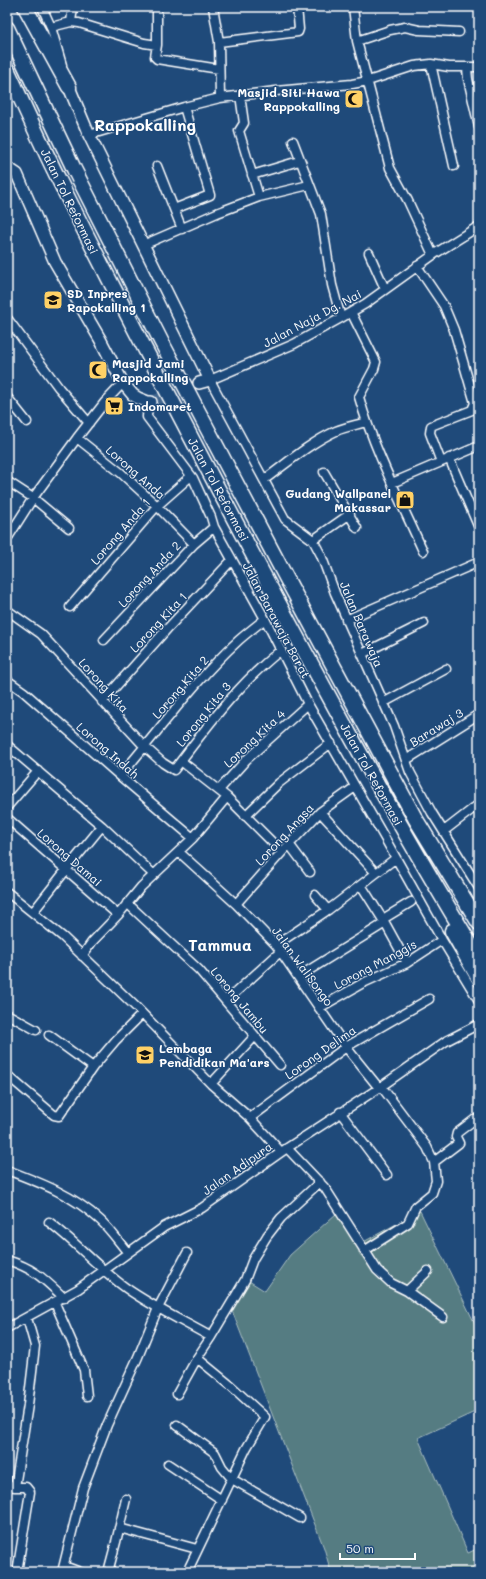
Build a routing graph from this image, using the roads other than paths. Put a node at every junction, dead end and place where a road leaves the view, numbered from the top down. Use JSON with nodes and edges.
{"nodes":[{"id":1,"x":25,"y":7,"type":"edge"},
{"id":2,"x":42,"y":7,"type":"edge"},
{"id":3,"x":73,"y":7,"type":"edge"},
{"id":4,"x":157,"y":7,"type":"edge"},
{"id":5,"x":213,"y":7,"type":"edge"},
{"id":6,"x":297,"y":7,"type":"edge"},
{"id":7,"x":353,"y":7,"type":"edge"},
{"id":8,"x":71,"y":22,"type":"junction"},
{"id":9,"x":51,"y":27,"type":"junction"},
{"id":10,"x":7,"y":28,"type":"edge"},
{"id":11,"x":459,"y":32,"type":"dead end"},
{"id":12,"x":357,"y":41,"type":"junction"},
{"id":13,"x":219,"y":42,"type":"junction"},
{"id":14,"x":157,"y":45,"type":"junction"},
{"id":15,"x":431,"y":64,"type":"junction"},
{"id":16,"x":479,"y":67,"type":"edge"},
{"id":17,"x":467,"y":68,"type":"junction"},
{"id":18,"x":219,"y":69,"type":"junction"},
{"id":19,"x":7,"y":70,"type":"edge"},
{"id":20,"x":368,"y":81,"type":"junction"},
{"id":21,"x":69,"y":86,"type":"junction"},
{"id":22,"x":240,"y":95,"type":"junction"},
{"id":23,"x":220,"y":98,"type":"junction"},
{"id":24,"x":184,"y":107,"type":"junction"},
{"id":25,"x":479,"y":127,"type":"edge"},
{"id":26,"x":89,"y":135,"type":"junction"},
{"id":27,"x":293,"y":141,"type":"dead end"},
{"id":28,"x":299,"y":161,"type":"junction"},
{"id":29,"x":157,"y":166,"type":"dead end"},
{"id":30,"x":454,"y":166,"type":"dead end"},
{"id":31,"x":7,"y":170,"type":"edge"},
{"id":32,"x":252,"y":175,"type":"junction"},
{"id":33,"x":309,"y":185,"type":"junction"},
{"id":34,"x":259,"y":197,"type":"junction"},
{"id":35,"x":174,"y":208,"type":"junction"},
{"id":36,"x":479,"y":226,"type":"edge"},
{"id":37,"x":182,"y":228,"type":"junction"},
{"id":38,"x":143,"y":245,"type":"junction"},
{"id":39,"x":369,"y":253,"type":"dead end"},
{"id":40,"x":433,"y":255,"type":"junction"},
{"id":41,"x":417,"y":266,"type":"junction"},
{"id":42,"x":385,"y":289,"type":"junction"},
{"id":43,"x":351,"y":312,"type":"junction"},
{"id":44,"x":341,"y":318,"type":"junction"},
{"id":45,"x":8,"y":323,"type":"edge"},
{"id":46,"x":205,"y":382,"type":"junction"},
{"id":47,"x":123,"y":383,"type":"junction"},
{"id":48,"x":7,"y":397,"type":"edge"},
{"id":49,"x":149,"y":402,"type":"joint"},
{"id":50,"x":27,"y":422,"type":"dead end"},
{"id":51,"x":366,"y":422,"type":"junction"},
{"id":52,"x":89,"y":423,"type":"junction"},
{"id":53,"x":77,"y":438,"type":"junction"},
{"id":54,"x":479,"y":446,"type":"edge"},
{"id":55,"x":449,"y":458,"type":"junction"},
{"id":56,"x":441,"y":462,"type":"junction"},
{"id":57,"x":324,"y":472,"type":"dead end"},
{"id":58,"x":191,"y":476,"type":"junction"},
{"id":59,"x":264,"y":480,"type":"junction"},
{"id":60,"x":7,"y":481,"type":"edge"},
{"id":61,"x":392,"y":483,"type":"junction"},
{"id":62,"x":33,"y":498,"type":"junction"},
{"id":63,"x":157,"y":506,"type":"junction"},
{"id":64,"x":350,"y":514,"type":"junction"},
{"id":65,"x":214,"y":527,"type":"junction"},
{"id":66,"x":69,"y":528,"type":"dead end"},
{"id":67,"x":357,"y":528,"type":"dead end"},
{"id":68,"x":479,"y":528,"type":"edge"},
{"id":69,"x":8,"y":536,"type":"edge"},
{"id":70,"x":313,"y":540,"type":"junction"},
{"id":71,"x":194,"y":544,"type":"junction"},
{"id":72,"x":423,"y":550,"type":"dead end"},
{"id":73,"x":232,"y":560,"type":"junction"},
{"id":74,"x":479,"y":562,"type":"edge"},
{"id":75,"x":70,"y":607,"type":"dead end"},
{"id":76,"x":7,"y":610,"type":"edge"},
{"id":77,"x":265,"y":619,"type":"junction"},
{"id":78,"x":346,"y":620,"type":"junction"},
{"id":79,"x":424,"y":623,"type":"dead end"},
{"id":80,"x":104,"y":640,"type":"dead end"},
{"id":81,"x":281,"y":650,"type":"junction"},
{"id":82,"x":362,"y":654,"type":"junction"},
{"id":83,"x":446,"y":669,"type":"dead end"},
{"id":84,"x":7,"y":680,"type":"edge"},
{"id":85,"x":102,"y":702,"type":"junction"},
{"id":86,"x":383,"y":702,"type":"junction"},
{"id":87,"x":308,"y":704,"type":"junction"},
{"id":88,"x":479,"y":714,"type":"edge"},
{"id":89,"x":331,"y":743,"type":"junction"},
{"id":90,"x":7,"y":745,"type":"edge"},
{"id":91,"x":145,"y":747,"type":"junction"},
{"id":92,"x":406,"y":760,"type":"junction"},
{"id":93,"x":181,"y":761,"type":"junction"},
{"id":94,"x":38,"y":771,"type":"junction"},
{"id":95,"x":120,"y":776,"type":"junction"},
{"id":96,"x":355,"y":787,"type":"junction"},
{"id":97,"x":219,"y":790,"type":"junction"},
{"id":98,"x":227,"y":797,"type":"junction"},
{"id":99,"x":479,"y":804,"type":"edge"},
{"id":100,"x":7,"y":806,"type":"edge"},
{"id":101,"x":320,"y":812,"type":"junction"},
{"id":102,"x":392,"y":812,"type":"junction"},
{"id":103,"x":245,"y":816,"type":"junction"},
{"id":104,"x":7,"y":818,"type":"edge"},
{"id":105,"x":102,"y":826,"type":"junction"},
{"id":106,"x":444,"y":831,"type":"junction"},
{"id":107,"x":193,"y":838,"type":"junction"},
{"id":108,"x":289,"y":844,"type":"junction"},
{"id":109,"x":179,"y":852,"type":"junction"},
{"id":110,"x":282,"y":852,"type":"junction"},
{"id":111,"x":396,"y":858,"type":"junction"},
{"id":112,"x":66,"y":870,"type":"junction"},
{"id":113,"x":310,"y":872,"type":"dead end"},
{"id":114,"x":376,"y":872,"type":"junction"},
{"id":115,"x":153,"y":874,"type":"junction"},
{"id":116,"x":361,"y":884,"type":"junction"},
{"id":117,"x":479,"y":888,"type":"edge"},
{"id":118,"x":7,"y":892,"type":"edge"},
{"id":119,"x":315,"y":895,"type":"dead end"},
{"id":120,"x":411,"y":902,"type":"dead end"},
{"id":121,"x":127,"y":903,"type":"junction"},
{"id":122,"x":236,"y":904,"type":"junction"},
{"id":123,"x":328,"y":910,"type":"junction"},
{"id":124,"x":33,"y":912,"type":"junction"},
{"id":125,"x":118,"y":915,"type":"junction"},
{"id":126,"x":384,"y":921,"type":"junction"},
{"id":127,"x":479,"y":923,"type":"edge"},
{"id":128,"x":442,"y":940,"type":"junction"},
{"id":129,"x":278,"y":949,"type":"junction"},
{"id":130,"x":82,"y":956,"type":"junction"},
{"id":131,"x":479,"y":958,"type":"edge"},
{"id":132,"x":407,"y":963,"type":"junction"},
{"id":133,"x":298,"y":977,"type":"junction"},
{"id":134,"x":479,"y":980,"type":"edge"},
{"id":135,"x":429,"y":999,"type":"dead end"},
{"id":136,"x":226,"y":1001,"type":"junction"},
{"id":137,"x":479,"y":1001,"type":"edge"},
{"id":138,"x":319,"y":1008,"type":"junction"},
{"id":139,"x":7,"y":1014,"type":"edge"},
{"id":140,"x":142,"y":1014,"type":"junction"},
{"id":141,"x":479,"y":1024,"type":"edge"},
{"id":142,"x":36,"y":1030,"type":"dead end"},
{"id":143,"x":49,"y":1035,"type":"dead end"},
{"id":144,"x":255,"y":1036,"type":"junction"},
{"id":145,"x":346,"y":1047,"type":"junction"},
{"id":146,"x":280,"y":1065,"type":"dead end"},
{"id":147,"x":93,"y":1067,"type":"junction"},
{"id":148,"x":7,"y":1075,"type":"edge"},
{"id":149,"x":211,"y":1084,"type":"junction"},
{"id":150,"x":380,"y":1087,"type":"junction"},
{"id":151,"x":340,"y":1112,"type":"junction"},
{"id":152,"x":250,"y":1118,"type":"junction"},
{"id":153,"x":479,"y":1119,"type":"edge"},
{"id":154,"x":284,"y":1150,"type":"junction"},
{"id":155,"x":434,"y":1162,"type":"junction"},
{"id":156,"x":7,"y":1170,"type":"edge"},
{"id":157,"x":387,"y":1175,"type":"dead end"},
{"id":158,"x":320,"y":1182,"type":"junction"},
{"id":159,"x":49,"y":1222,"type":"dead end"},
{"id":160,"x":364,"y":1251,"type":"junction"},
{"id":161,"x":128,"y":1253,"type":"junction"},
{"id":162,"x":187,"y":1253,"type":"dead end"},
{"id":163,"x":7,"y":1260,"type":"edge"},
{"id":164,"x":104,"y":1270,"type":"junction"},
{"id":165,"x":428,"y":1271,"type":"dead end"},
{"id":166,"x":407,"y":1291,"type":"junction"},
{"id":167,"x":64,"y":1298,"type":"junction"},
{"id":168,"x":55,"y":1303,"type":"junction"},
{"id":169,"x":158,"y":1308,"type":"junction"},
{"id":170,"x":443,"y":1317,"type":"dead end"},
{"id":171,"x":27,"y":1318,"type":"junction"},
{"id":172,"x":7,"y":1328,"type":"edge"},
{"id":173,"x":211,"y":1337,"type":"junction"},
{"id":174,"x":197,"y":1358,"type":"junction"},
{"id":175,"x":177,"y":1394,"type":"dead end"},
{"id":176,"x":87,"y":1396,"type":"dead end"},
{"id":177,"x":177,"y":1425,"type":"dead end"},
{"id":178,"x":168,"y":1464,"type":"dead end"},
{"id":179,"x":232,"y":1479,"type":"junction"},
{"id":180,"x":11,"y":1486,"type":"edge"},
{"id":181,"x":126,"y":1499,"type":"dead end"},
{"id":182,"x":222,"y":1500,"type":"junction"},
{"id":183,"x":300,"y":1518,"type":"dead end"},
{"id":184,"x":119,"y":1528,"type":"junction"},
{"id":185,"x":197,"y":1549,"type":"junction"},
{"id":186,"x":63,"y":1569,"type":"edge"},
{"id":187,"x":17,"y":1572,"type":"edge"},
{"id":188,"x":80,"y":1572,"type":"edge"},
{"id":189,"x":108,"y":1572,"type":"edge"},
{"id":190,"x":187,"y":1572,"type":"edge"}],
"edges":[{"from":1,"to":21,"type":"highway"},
{"from":2,"to":9,"type":"street"},
{"from":3,"to":8,"type":"street"},
{"from":4,"to":14,"type":"street"},
{"from":5,"to":13,"type":"street"},
{"from":6,"to":13,"type":"street"},
{"from":7,"to":12,"type":"street"},
{"from":8,"to":9,"type":"street"},
{"from":8,"to":14,"type":"street"},
{"from":9,"to":21,"type":"street"},
{"from":10,"to":127,"type":"highway","name":"Jalan Tol Reformasi"},
{"from":11,"to":12,"type":"street"},
{"from":12,"to":20,"type":"street"},
{"from":13,"to":18,"type":"street"},
{"from":14,"to":18,"type":"street"},
{"from":15,"to":17,"type":"street"},
{"from":15,"to":20,"type":"street"},
{"from":15,"to":30,"type":"street"},
{"from":16,"to":17,"type":"street"},
{"from":17,"to":25,"type":"street"},
{"from":18,"to":23,"type":"street"},
{"from":19,"to":102,"type":"highway","name":"Jalan Tol Reformasi"},
{"from":20,"to":22,"type":"street"},
{"from":20,"to":40,"type":"street"},
{"from":21,"to":26,"type":"street"},
{"from":22,"to":23,"type":"street"},
{"from":22,"to":32,"type":"street"},
{"from":23,"to":24,"type":"street"},
{"from":24,"to":26,"type":"street"},
{"from":24,"to":35,"type":"street"},
{"from":26,"to":38,"type":"street"},
{"from":27,"to":28,"type":"street"},
{"from":28,"to":32,"type":"street"},
{"from":28,"to":33,"type":"street"},
{"from":29,"to":35,"type":"street"},
{"from":31,"to":47,"type":"street"},
{"from":32,"to":34,"type":"street"},
{"from":33,"to":34,"type":"street"},
{"from":33,"to":44,"type":"street"},
{"from":34,"to":37,"type":"street"},
{"from":35,"to":37,"type":"street"},
{"from":36,"to":40,"type":"street","name":"Jalan Naja Dg. Nai"},
{"from":37,"to":38,"type":"street"},
{"from":38,"to":46,"type":"street"},
{"from":39,"to":42,"type":"street"},
{"from":40,"to":41,"type":"street","name":"Jalan Naja Dg. Nai"},
{"from":41,"to":42,"type":"street","name":"Jalan Naja Dg. Nai"},
{"from":41,"to":56,"type":"street"},
{"from":42,"to":43,"type":"street","name":"Jalan Naja Dg. Nai"},
{"from":43,"to":44,"type":"street","name":"Jalan Naja Dg. Nai"},
{"from":43,"to":51,"type":"street"},
{"from":44,"to":46,"type":"street","name":"Jalan Naja Dg. Nai"},
{"from":45,"to":52,"type":"street"},
{"from":46,"to":59,"type":"street","name":"Jalan Barawaja"},
{"from":47,"to":49,"type":"street"},
{"from":47,"to":52,"type":"street"},
{"from":48,"to":50,"type":"street"},
{"from":49,"to":58,"type":"street","name":"Jalan Barawaja Barat"},
{"from":51,"to":59,"type":"street"},
{"from":51,"to":61,"type":"street"},
{"from":52,"to":53,"type":"street"},
{"from":53,"to":62,"type":"street"},
{"from":53,"to":63,"type":"street","name":"Lorong Anda"},
{"from":54,"to":55,"type":"street"},
{"from":55,"to":56,"type":"street"},
{"from":55,"to":68,"type":"street"},
{"from":56,"to":61,"type":"street"},
{"from":57,"to":64,"type":"street"},
{"from":58,"to":63,"type":"street","name":"Lorong Anda 1"},
{"from":58,"to":65,"type":"street","name":"Jalan Barawaja Barat"},
{"from":59,"to":70,"type":"street","name":"Jalan Barawaja"},
{"from":60,"to":62,"type":"street"},
{"from":61,"to":72,"type":"street"},
{"from":62,"to":66,"type":"street"},
{"from":62,"to":69,"type":"street"},
{"from":63,"to":71,"type":"street","name":"Lorong Anda"},
{"from":63,"to":75,"type":"street","name":"Lorong Anda 1"},
{"from":64,"to":67,"type":"street"},
{"from":64,"to":70,"type":"street"},
{"from":65,"to":71,"type":"street","name":"Lorong Anda 2"},
{"from":65,"to":73,"type":"street","name":"Jalan Barawaja Barat"},
{"from":70,"to":78,"type":"street","name":"Jalan Barawaja"},
{"from":71,"to":80,"type":"street","name":"Lorong Anda 2"},
{"from":73,"to":77,"type":"street","name":"Jalan Barawaja Barat"},
{"from":73,"to":85,"type":"street","name":"Lorong Kita 1"},
{"from":74,"to":78,"type":"street"},
{"from":76,"to":85,"type":"street","name":"Lorong Kita"},
{"from":77,"to":81,"type":"street","name":"Jalan Barawaja Barat"},
{"from":77,"to":91,"type":"street","name":"Lorong Kita 2"},
{"from":78,"to":82,"type":"street","name":"Jalan Barawaja"},
{"from":79,"to":82,"type":"street"},
{"from":81,"to":87,"type":"street","name":"Jalan Barawaja Barat"},
{"from":81,"to":93,"type":"street","name":"Lorong Kita 3"},
{"from":82,"to":86,"type":"street","name":"Jalan Barawaja"},
{"from":83,"to":86,"type":"street"},
{"from":84,"to":95,"type":"street","name":"Lorong Indah"},
{"from":85,"to":91,"type":"street","name":"Lorong Kita"},
{"from":86,"to":92,"type":"street","name":"Jalan Barawaja"},
{"from":87,"to":89,"type":"street","name":"Jalan Barawaja Barat"},
{"from":87,"to":97,"type":"street","name":"Lorong Kita 4"},
{"from":88,"to":92,"type":"street","name":"Barawaj 3"},
{"from":89,"to":96,"type":"street","name":"Jalan Barawaja Barat"},
{"from":89,"to":103,"type":"street"},
{"from":90,"to":94,"type":"street"},
{"from":91,"to":93,"type":"street","name":"Lorong Kita"},
{"from":91,"to":95,"type":"street","name":"Lorong Kita 2"},
{"from":92,"to":106,"type":"street","name":"Jalan Barawaja"},
{"from":93,"to":97,"type":"street","name":"Lorong Kita 3"},
{"from":94,"to":100,"type":"street"},
{"from":94,"to":105,"type":"street"},
{"from":95,"to":107,"type":"street","name":"Lorong Indah"},
{"from":96,"to":101,"type":"street","name":"Lorong Angsa"},
{"from":96,"to":111,"type":"street","name":"Jalan Barawaja Barat"},
{"from":97,"to":98,"type":"street","name":"Lorong Kita 3"},
{"from":98,"to":103,"type":"street","name":"Lorong Kita 3"},
{"from":98,"to":107,"type":"street"},
{"from":99,"to":106,"type":"street"},
{"from":101,"to":108,"type":"street","name":"Lorong Angsa"},
{"from":101,"to":114,"type":"street"},
{"from":102,"to":131,"type":"highway","name":"Jalan Tol Reformasi"},
{"from":102,"to":134,"type":"highway"},
{"from":103,"to":110,"type":"street","name":"Lorong Kita 3"},
{"from":104,"to":112,"type":"street","name":"Lorong Damai"},
{"from":105,"to":112,"type":"street"},
{"from":105,"to":115,"type":"street"},
{"from":106,"to":117,"type":"street","name":"Jalan Barawaja"},
{"from":107,"to":109,"type":"street"},
{"from":108,"to":110,"type":"street","name":"Lorong Angsa"},
{"from":108,"to":113,"type":"street"},
{"from":109,"to":115,"type":"street"},
{"from":109,"to":122,"type":"street","name":"Jalan WaliSongo"},
{"from":110,"to":122,"type":"street","name":"Lorong Angsa"},
{"from":111,"to":114,"type":"street"},
{"from":111,"to":128,"type":"street","name":"Jalan Barawaja Barat"},
{"from":112,"to":124,"type":"street"},
{"from":112,"to":125,"type":"street","name":"Lorong Damai"},
{"from":114,"to":116,"type":"street"},
{"from":115,"to":121,"type":"street"},
{"from":116,"to":123,"type":"street"},
{"from":116,"to":126,"type":"street"},
{"from":118,"to":124,"type":"street"},
{"from":119,"to":123,"type":"street"},
{"from":120,"to":126,"type":"street"},
{"from":121,"to":125,"type":"street"},
{"from":121,"to":136,"type":"street","name":"Lorong Jambu"},
{"from":122,"to":129,"type":"street","name":"Jalan WaliSongo"},
{"from":123,"to":129,"type":"street"},
{"from":124,"to":130,"type":"street"},
{"from":125,"to":130,"type":"street"},
{"from":126,"to":132,"type":"street"},
{"from":126,"to":133,"type":"street"},
{"from":128,"to":132,"type":"street","name":"Lorong Manggis"},
{"from":128,"to":137,"type":"street","name":"Jalan Barawaja Barat"},
{"from":129,"to":133,"type":"street","name":"Jalan WaliSongo"},
{"from":129,"to":136,"type":"street"},
{"from":130,"to":140,"type":"street"},
{"from":132,"to":138,"type":"street","name":"Lorong Manggis"},
{"from":133,"to":138,"type":"street","name":"Jalan WaliSongo"},
{"from":135,"to":145,"type":"street","name":"Lorong Delima"},
{"from":136,"to":144,"type":"street","name":"Lorong Jambu"},
{"from":138,"to":145,"type":"street","name":"Jalan WaliSongo"},
{"from":139,"to":142,"type":"street"},
{"from":140,"to":147,"type":"street"},
{"from":140,"to":149,"type":"street"},
{"from":141,"to":150,"type":"street","name":"Jalan Adipura"},
{"from":143,"to":147,"type":"street"},
{"from":144,"to":146,"type":"street","name":"Lorong Jambu"},
{"from":144,"to":149,"type":"street"},
{"from":145,"to":150,"type":"street","name":"Jalan WaliSongo"},
{"from":145,"to":152,"type":"street","name":"Lorong Delima"},
{"from":147,"to":148,"type":"street"},
{"from":149,"to":152,"type":"street"},
{"from":150,"to":151,"type":"street","name":"Jalan Adipura"},
{"from":150,"to":155,"type":"street","name":"Jalan WaliSongo"},
{"from":151,"to":154,"type":"street","name":"Jalan Adipura"},
{"from":151,"to":157,"type":"street"},
{"from":152,"to":154,"type":"street"},
{"from":153,"to":155,"type":"street"},
{"from":154,"to":158,"type":"street"},
{"from":154,"to":161,"type":"street","name":"Jalan Adipura"},
{"from":155,"to":160,"type":"street"},
{"from":156,"to":161,"type":"street"},
{"from":158,"to":160,"type":"street"},
{"from":158,"to":173,"type":"street"},
{"from":159,"to":164,"type":"street"},
{"from":160,"to":166,"type":"street"},
{"from":161,"to":164,"type":"street","name":"Jalan Adipura"},
{"from":162,"to":169,"type":"street"},
{"from":163,"to":167,"type":"street"},
{"from":164,"to":167,"type":"street","name":"Jalan Adipura"},
{"from":164,"to":169,"type":"street"},
{"from":165,"to":166,"type":"street"},
{"from":166,"to":170,"type":"street"},
{"from":167,"to":168,"type":"street","name":"Jalan Adipura"},
{"from":168,"to":171,"type":"street","name":"Jalan Adipura"},
{"from":168,"to":176,"type":"street"},
{"from":169,"to":173,"type":"street"},
{"from":169,"to":186,"type":"street"},
{"from":171,"to":172,"type":"street","name":"Jalan Adipura"},
{"from":171,"to":180,"type":"street"},
{"from":173,"to":174,"type":"street"},
{"from":174,"to":175,"type":"street"},
{"from":174,"to":179,"type":"street"},
{"from":177,"to":179,"type":"street"},
{"from":178,"to":182,"type":"street"},
{"from":179,"to":182,"type":"street"},
{"from":179,"to":183,"type":"street"},
{"from":180,"to":187,"type":"street"},
{"from":181,"to":184,"type":"street"},
{"from":182,"to":185,"type":"street"},
{"from":184,"to":185,"type":"street"},
{"from":184,"to":189,"type":"street"},
{"from":185,"to":190,"type":"street"},
{"from":186,"to":188,"type":"street"}]}
